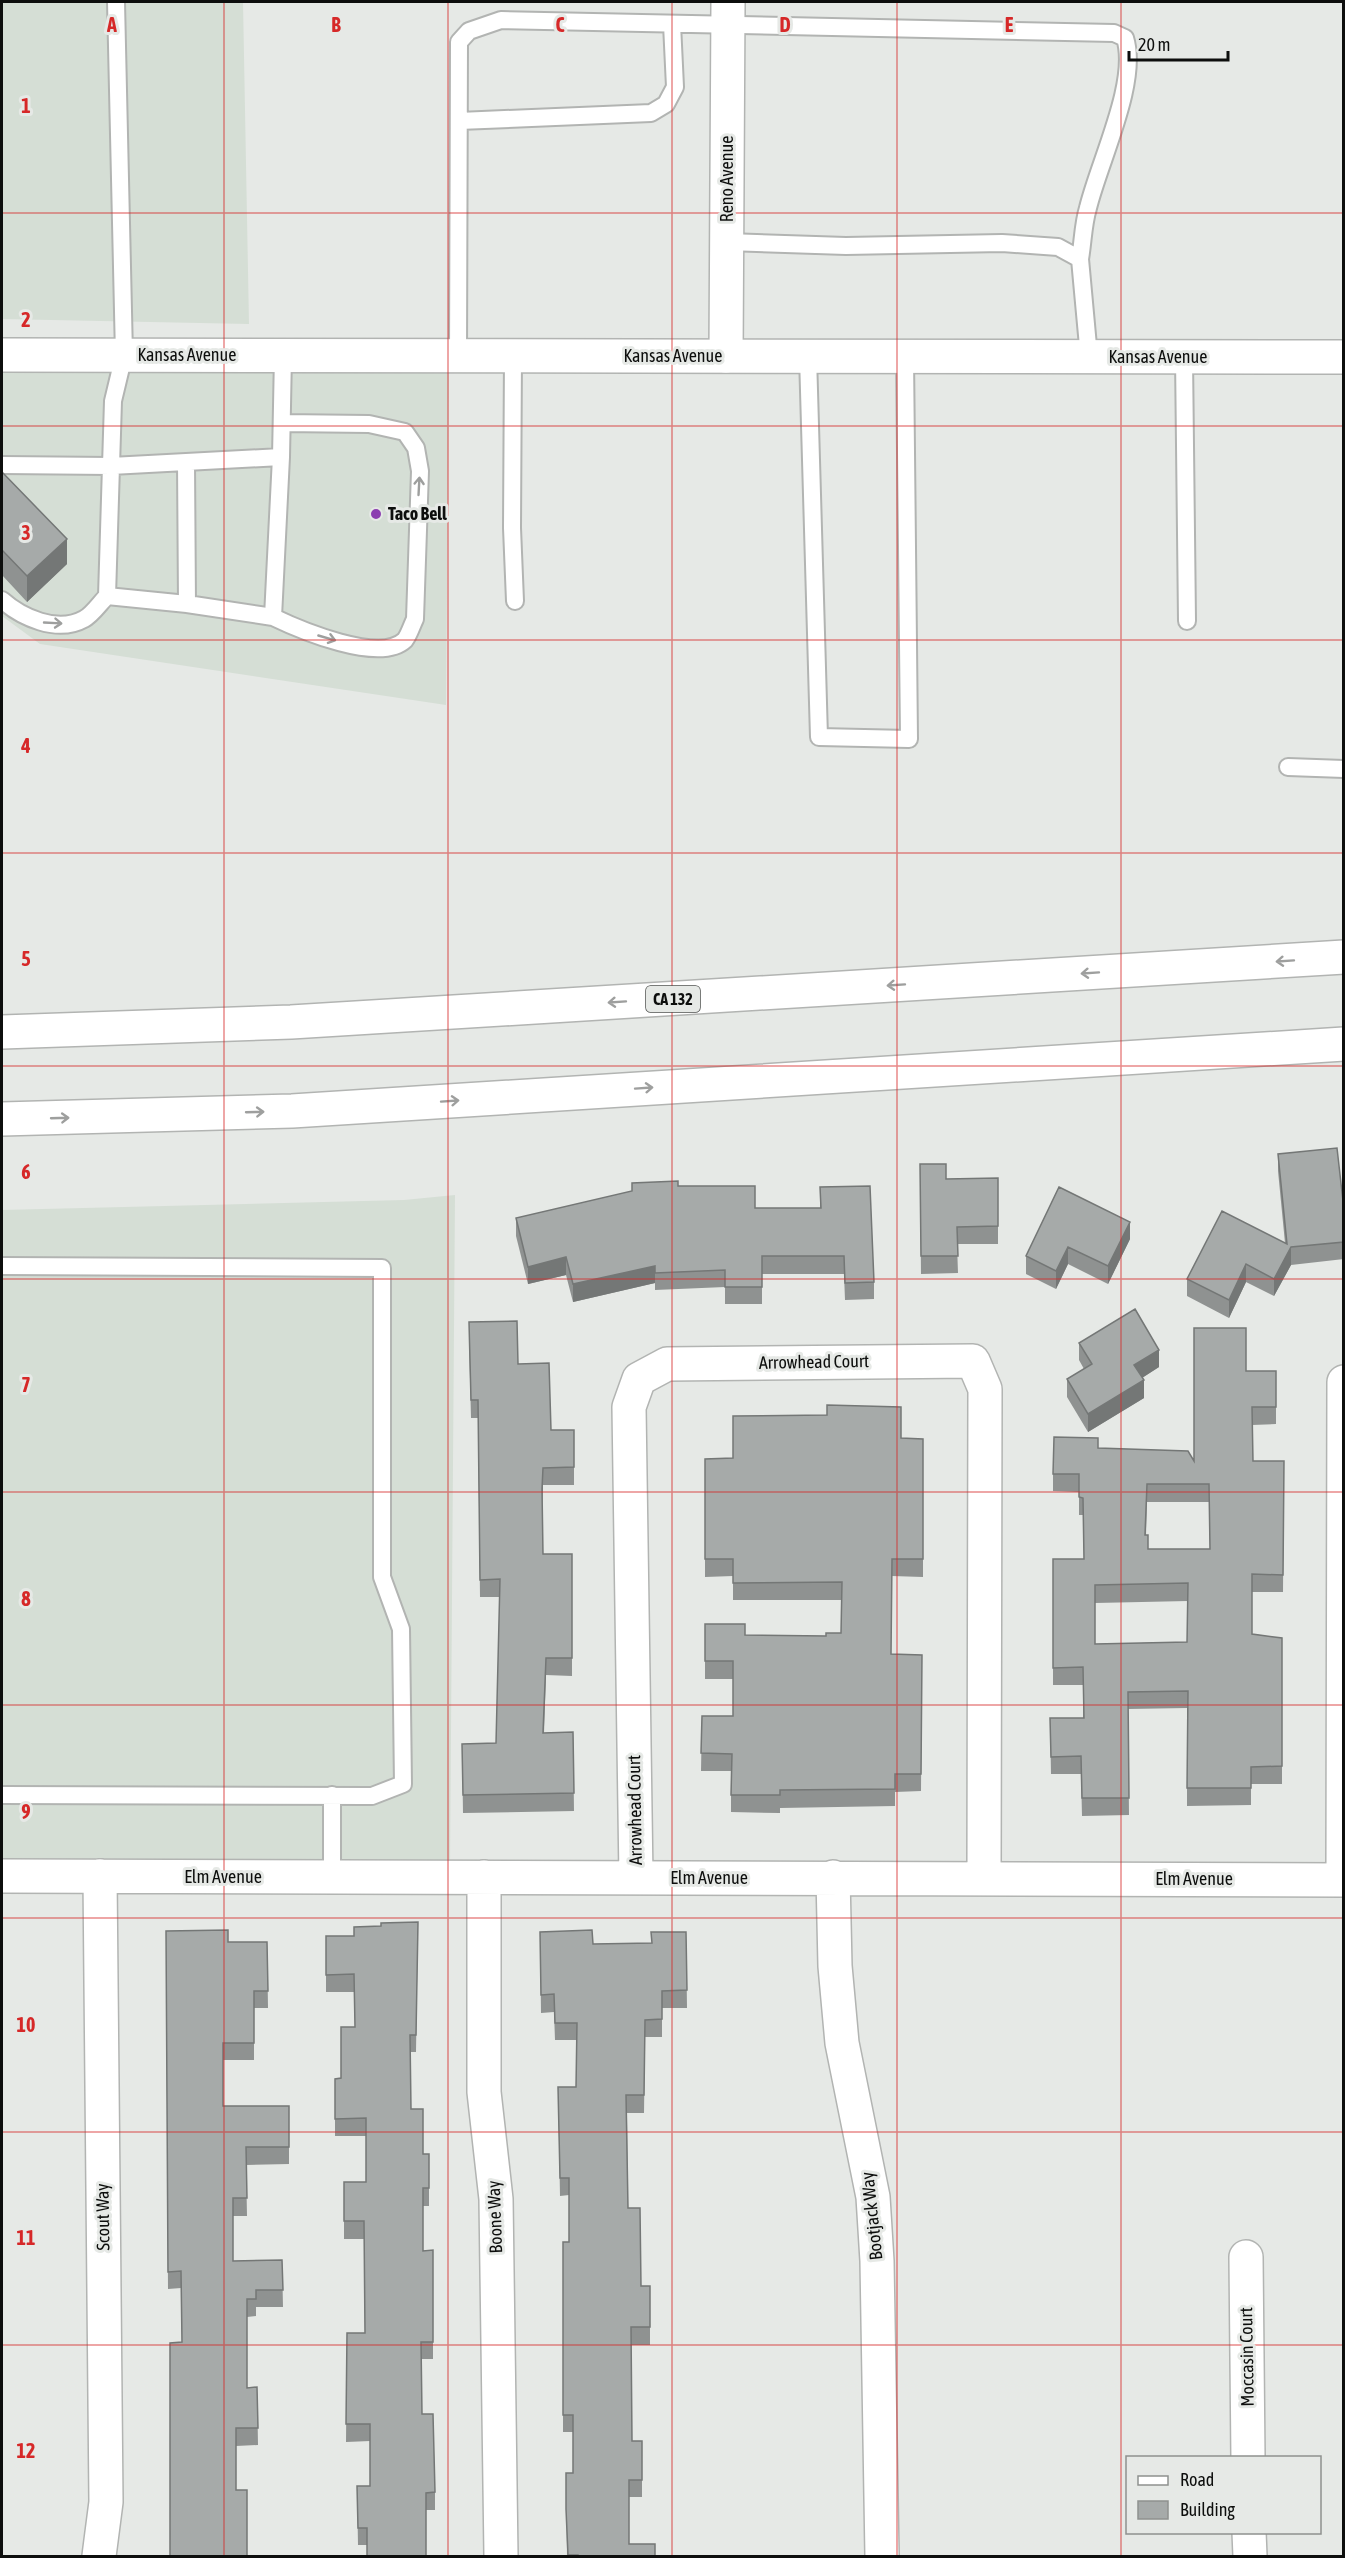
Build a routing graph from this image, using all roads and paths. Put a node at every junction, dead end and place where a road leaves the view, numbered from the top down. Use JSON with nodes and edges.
{"nodes":[{"id":1,"x":116,"y":2,"type":"edge"},
{"id":2,"x":728,"y":13,"type":"edge"},
{"id":3,"x":672,"y":24,"type":"junction"},
{"id":4,"x":459,"y":122,"type":"junction"},
{"id":5,"x":727,"y":242,"type":"junction"},
{"id":6,"x":1080,"y":259,"type":"junction"},
{"id":7,"x":2,"y":355,"type":"edge"},
{"id":8,"x":124,"y":355,"type":"junction"},
{"id":9,"x":283,"y":355,"type":"junction"},
{"id":10,"x":458,"y":356,"type":"junction"},
{"id":11,"x":513,"y":356,"type":"junction"},
{"id":12,"x":726,"y":357,"type":"junction"},
{"id":13,"x":808,"y":357,"type":"junction"},
{"id":14,"x":905,"y":357,"type":"junction"},
{"id":15,"x":1089,"y":357,"type":"junction"},
{"id":16,"x":1184,"y":357,"type":"junction"},
{"id":17,"x":1344,"y":357,"type":"edge"},
{"id":18,"x":282,"y":423,"type":"junction"},
{"id":19,"x":281,"y":458,"type":"junction"},
{"id":20,"x":186,"y":462,"type":"junction"},
{"id":21,"x":2,"y":465,"type":"edge"},
{"id":22,"x":111,"y":466,"type":"junction"},
{"id":23,"x":107,"y":596,"type":"junction"},
{"id":24,"x":2,"y":600,"type":"edge"},
{"id":25,"x":515,"y":601,"type":"dead end"},
{"id":26,"x":187,"y":604,"type":"junction"},
{"id":27,"x":273,"y":617,"type":"junction"},
{"id":28,"x":1188,"y":621,"type":"dead end"},
{"id":29,"x":1287,"y":767,"type":"dead end"},
{"id":30,"x":1344,"y":769,"type":"edge"},
{"id":31,"x":1344,"y":957,"type":"edge"},
{"id":32,"x":2,"y":1032,"type":"edge"},
{"id":33,"x":1344,"y":1044,"type":"edge"},
{"id":34,"x":2,"y":1119,"type":"edge"},
{"id":35,"x":2,"y":1266,"type":"edge"},
{"id":36,"x":1344,"y":1382,"type":"edge"},
{"id":37,"x":2,"y":1795,"type":"edge"},
{"id":38,"x":332,"y":1795,"type":"junction"},
{"id":39,"x":2,"y":1876,"type":"edge"},
{"id":40,"x":100,"y":1876,"type":"junction"},
{"id":41,"x":332,"y":1877,"type":"junction"},
{"id":42,"x":484,"y":1877,"type":"junction"},
{"id":43,"x":833,"y":1877,"type":"junction"},
{"id":44,"x":636,"y":1878,"type":"junction"},
{"id":45,"x":984,"y":1879,"type":"junction"},
{"id":46,"x":1343,"y":1880,"type":"edge"},
{"id":47,"x":1246,"y":2258,"type":"dead end"},
{"id":48,"x":1248,"y":2456,"type":"edge"},
{"id":49,"x":1249,"y":2534,"type":"edge"},
{"id":50,"x":99,"y":2556,"type":"edge"},
{"id":51,"x":501,"y":2556,"type":"edge"},
{"id":52,"x":882,"y":2556,"type":"edge"},
{"id":53,"x":1250,"y":2556,"type":"edge"}],
"edges":[{"from":1,"to":8,"type":"lane"},
{"from":2,"to":3,"type":"lane"},
{"from":2,"to":5,"type":"main road","name":"Reno Avenue"},
{"from":2,"to":6,"type":"lane"},
{"from":3,"to":4,"type":"lane"},
{"from":3,"to":4,"type":"lane"},
{"from":4,"to":10,"type":"lane"},
{"from":5,"to":6,"type":"lane"},
{"from":5,"to":12,"type":"main road","name":"Reno Avenue"},
{"from":6,"to":15,"type":"lane"},
{"from":7,"to":8,"type":"main road","name":"Kansas Avenue"},
{"from":8,"to":9,"type":"main road","name":"Kansas Avenue"},
{"from":8,"to":22,"type":"lane"},
{"from":9,"to":10,"type":"main road","name":"Kansas Avenue"},
{"from":9,"to":18,"type":"lane"},
{"from":10,"to":11,"type":"main road","name":"Kansas Avenue"},
{"from":11,"to":12,"type":"main road","name":"Kansas Avenue"},
{"from":11,"to":25,"type":"lane"},
{"from":12,"to":13,"type":"main road","name":"Kansas Avenue"},
{"from":13,"to":14,"type":"main road","name":"Kansas Avenue"},
{"from":13,"to":14,"type":"lane"},
{"from":14,"to":15,"type":"main road","name":"Kansas Avenue"},
{"from":15,"to":16,"type":"main road","name":"Kansas Avenue"},
{"from":16,"to":17,"type":"main road","name":"Kansas Avenue"},
{"from":16,"to":28,"type":"lane"},
{"from":18,"to":19,"type":"lane"},
{"from":27,"to":18,"type":"lane","one_way":true},
{"from":19,"to":20,"type":"lane"},
{"from":19,"to":27,"type":"lane"},
{"from":20,"to":22,"type":"lane"},
{"from":20,"to":26,"type":"lane"},
{"from":21,"to":22,"type":"lane"},
{"from":22,"to":23,"type":"lane"},
{"from":24,"to":23,"type":"lane","one_way":true},
{"from":23,"to":26,"type":"lane"},
{"from":26,"to":27,"type":"lane"},
{"from":29,"to":30,"type":"lane"},
{"from":31,"to":32,"type":"main road","number":"CA 132","one_way":true},
{"from":34,"to":33,"type":"main road","one_way":true},
{"from":35,"to":38,"type":"lane"},
{"from":36,"to":46,"type":"main road"},
{"from":37,"to":38,"type":"lane"},
{"from":38,"to":41,"type":"lane"},
{"from":39,"to":40,"type":"main road","name":"Elm Avenue"},
{"from":40,"to":41,"type":"main road","name":"Elm Avenue"},
{"from":40,"to":50,"type":"main road","name":"Scout Way"},
{"from":41,"to":42,"type":"main road","name":"Elm Avenue"},
{"from":42,"to":44,"type":"main road","name":"Elm Avenue"},
{"from":42,"to":51,"type":"main road","name":"Boone Way"},
{"from":43,"to":44,"type":"main road","name":"Elm Avenue"},
{"from":43,"to":45,"type":"main road","name":"Elm Avenue"},
{"from":43,"to":52,"type":"main road","name":"Bootjack Way"},
{"from":44,"to":45,"type":"main road","name":"Arrowhead Court"},
{"from":45,"to":46,"type":"main road","name":"Elm Avenue"},
{"from":47,"to":48,"type":"main road","name":"Moccasin Court"},
{"from":49,"to":53,"type":"main road"}]}
